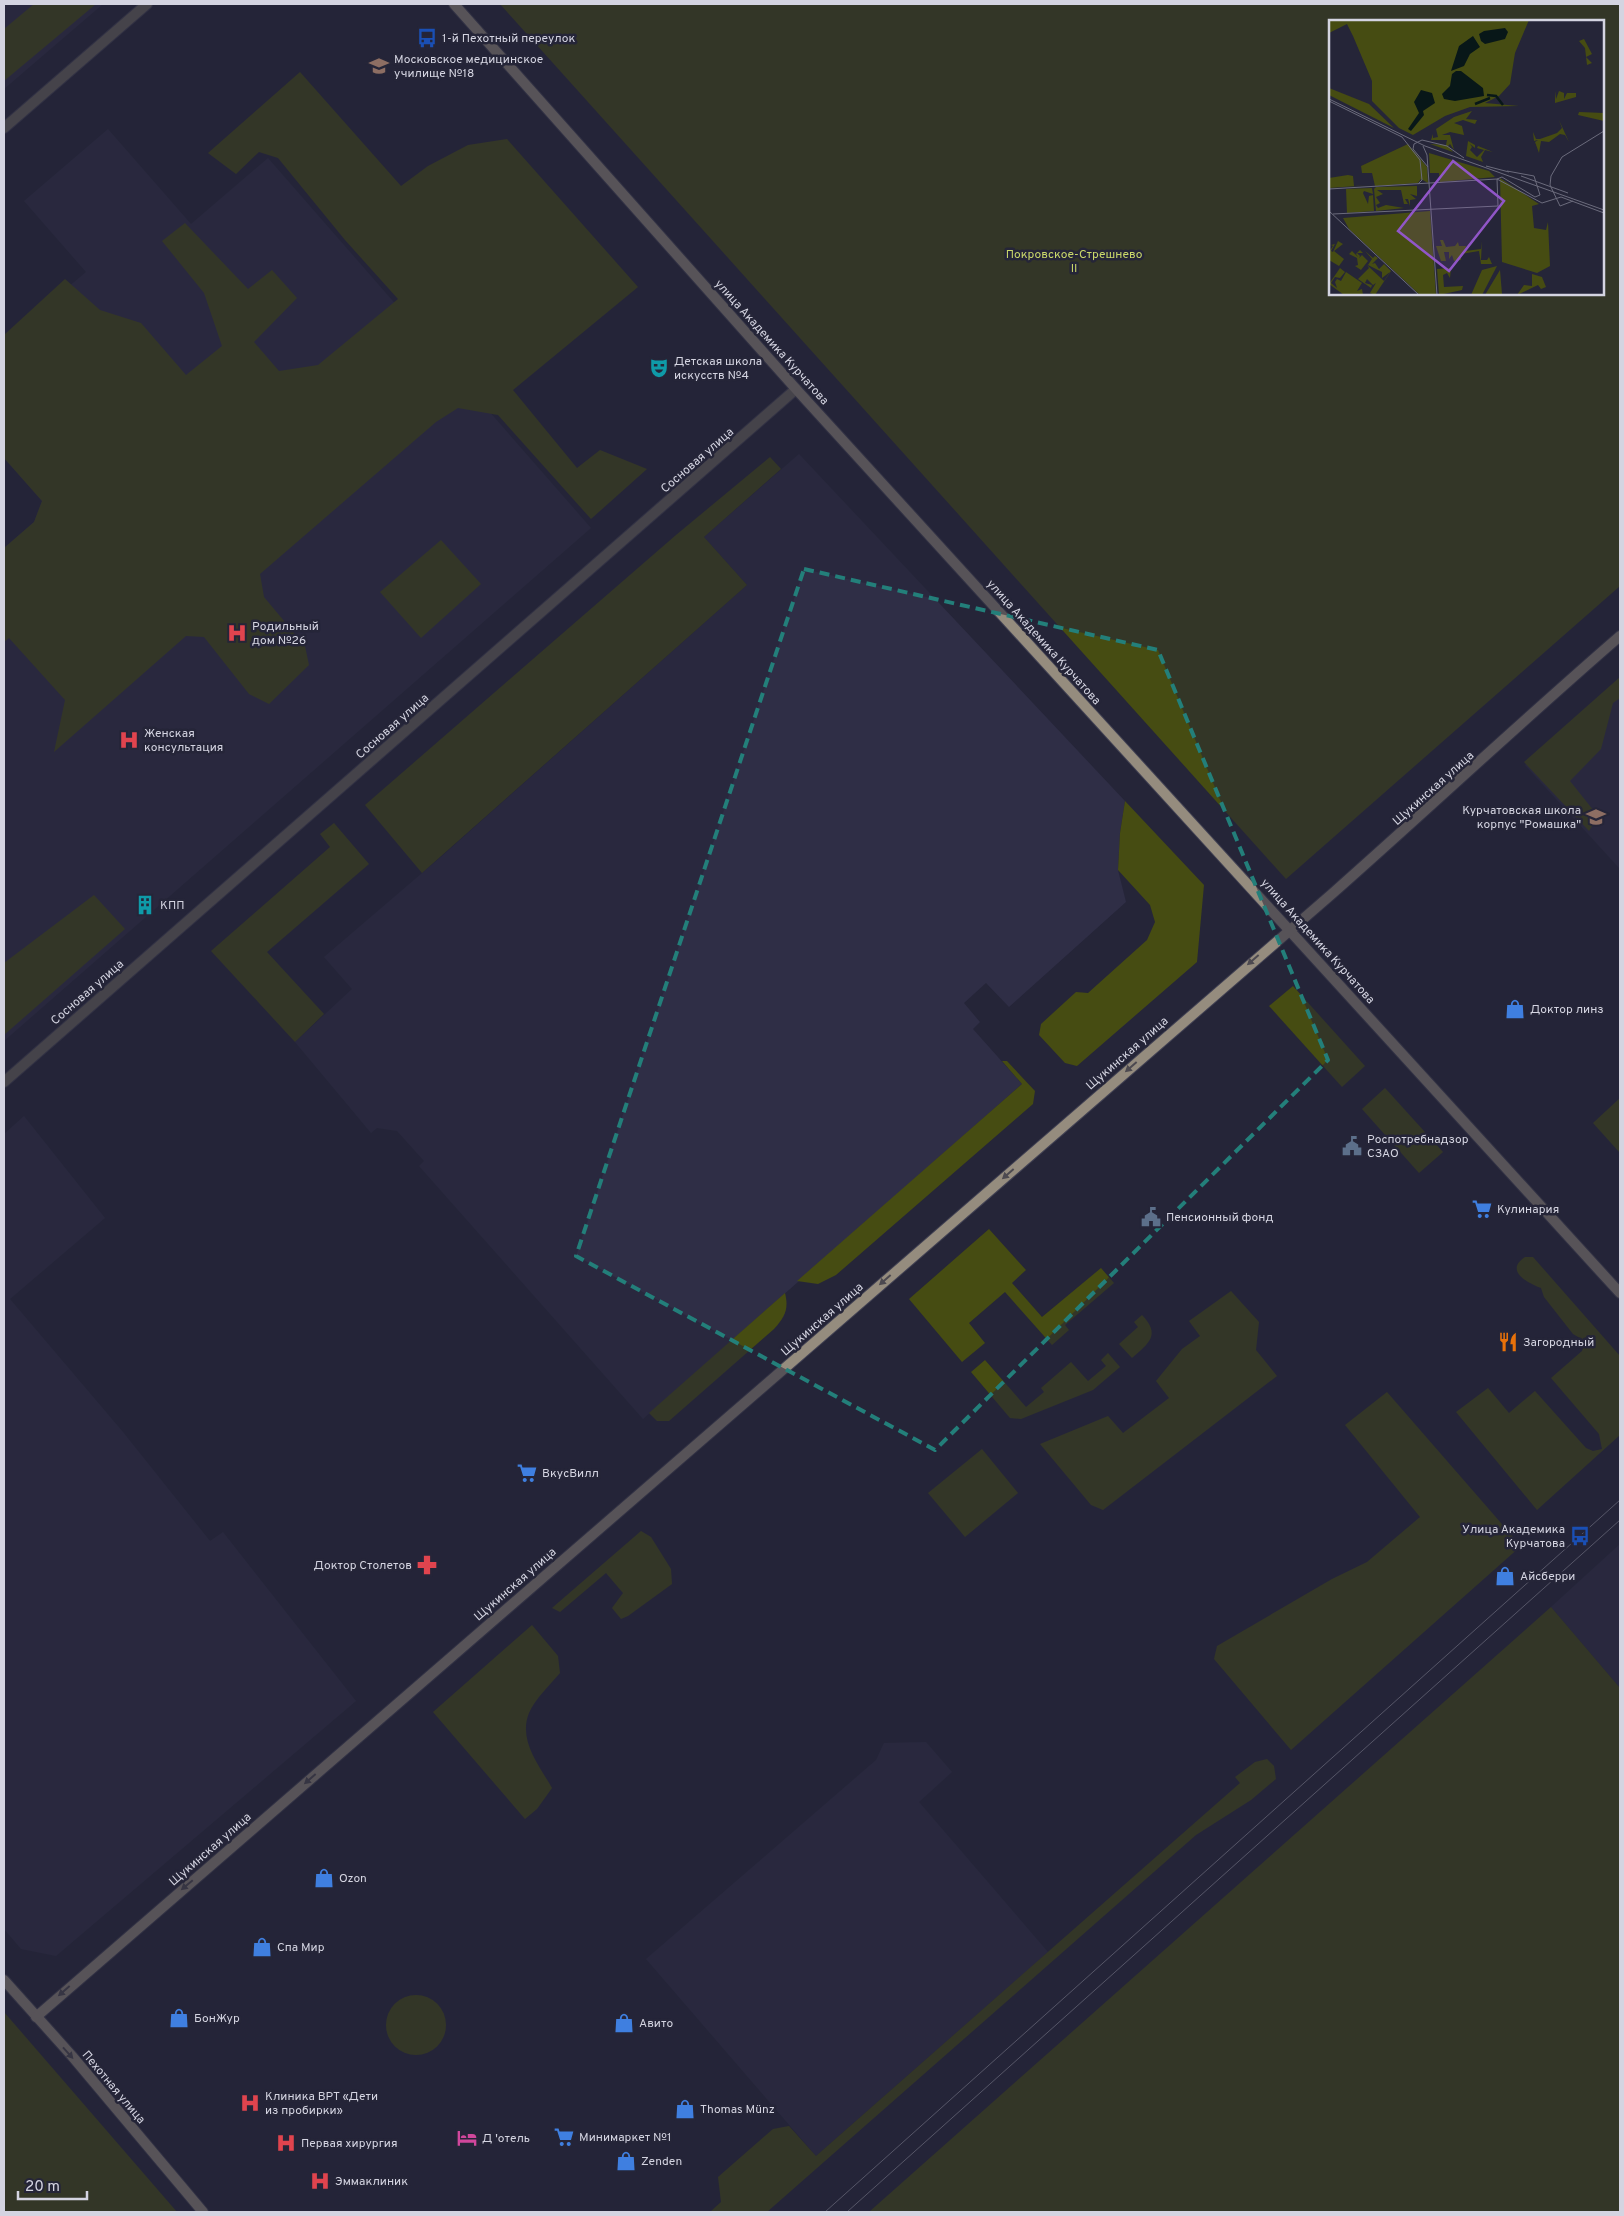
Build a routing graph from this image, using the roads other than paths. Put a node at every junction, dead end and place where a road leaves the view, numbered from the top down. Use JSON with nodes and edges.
{"nodes":[{"id":1,"x":147,"y":4,"type":"edge"},
{"id":2,"x":454,"y":4,"type":"edge"},
{"id":3,"x":4,"y":128,"type":"edge"},
{"id":4,"x":796,"y":389,"type":"junction"},
{"id":5,"x":1620,"y":636,"type":"edge"},
{"id":6,"x":1290,"y":929,"type":"junction"},
{"id":7,"x":4,"y":1082,"type":"edge"},
{"id":8,"x":1620,"y":1293,"type":"edge"},
{"id":9,"x":4,"y":1980,"type":"edge"},
{"id":10,"x":36,"y":2017,"type":"junction"},
{"id":11,"x":203,"y":2212,"type":"edge"}],
"edges":[{"from":1,"to":3,"type":"street"},
{"from":2,"to":4,"type":"main road","name":"улица Академика Курчатова"},
{"from":4,"to":6,"type":"main road","name":"улица Академика Курчатова"},
{"from":4,"to":7,"type":"street","name":"Сосновая улица"},
{"from":5,"to":6,"type":"main road","name":"Щукинская улица"},
{"from":6,"to":8,"type":"main road","name":"улица Академика Курчатова"},
{"from":6,"to":10,"type":"main road","name":"Щукинская улица","one_way":true},
{"from":9,"to":10,"type":"main road","name":"Пехотная улица"},
{"from":10,"to":11,"type":"main road","name":"Пехотная улица","one_way":true}]}
